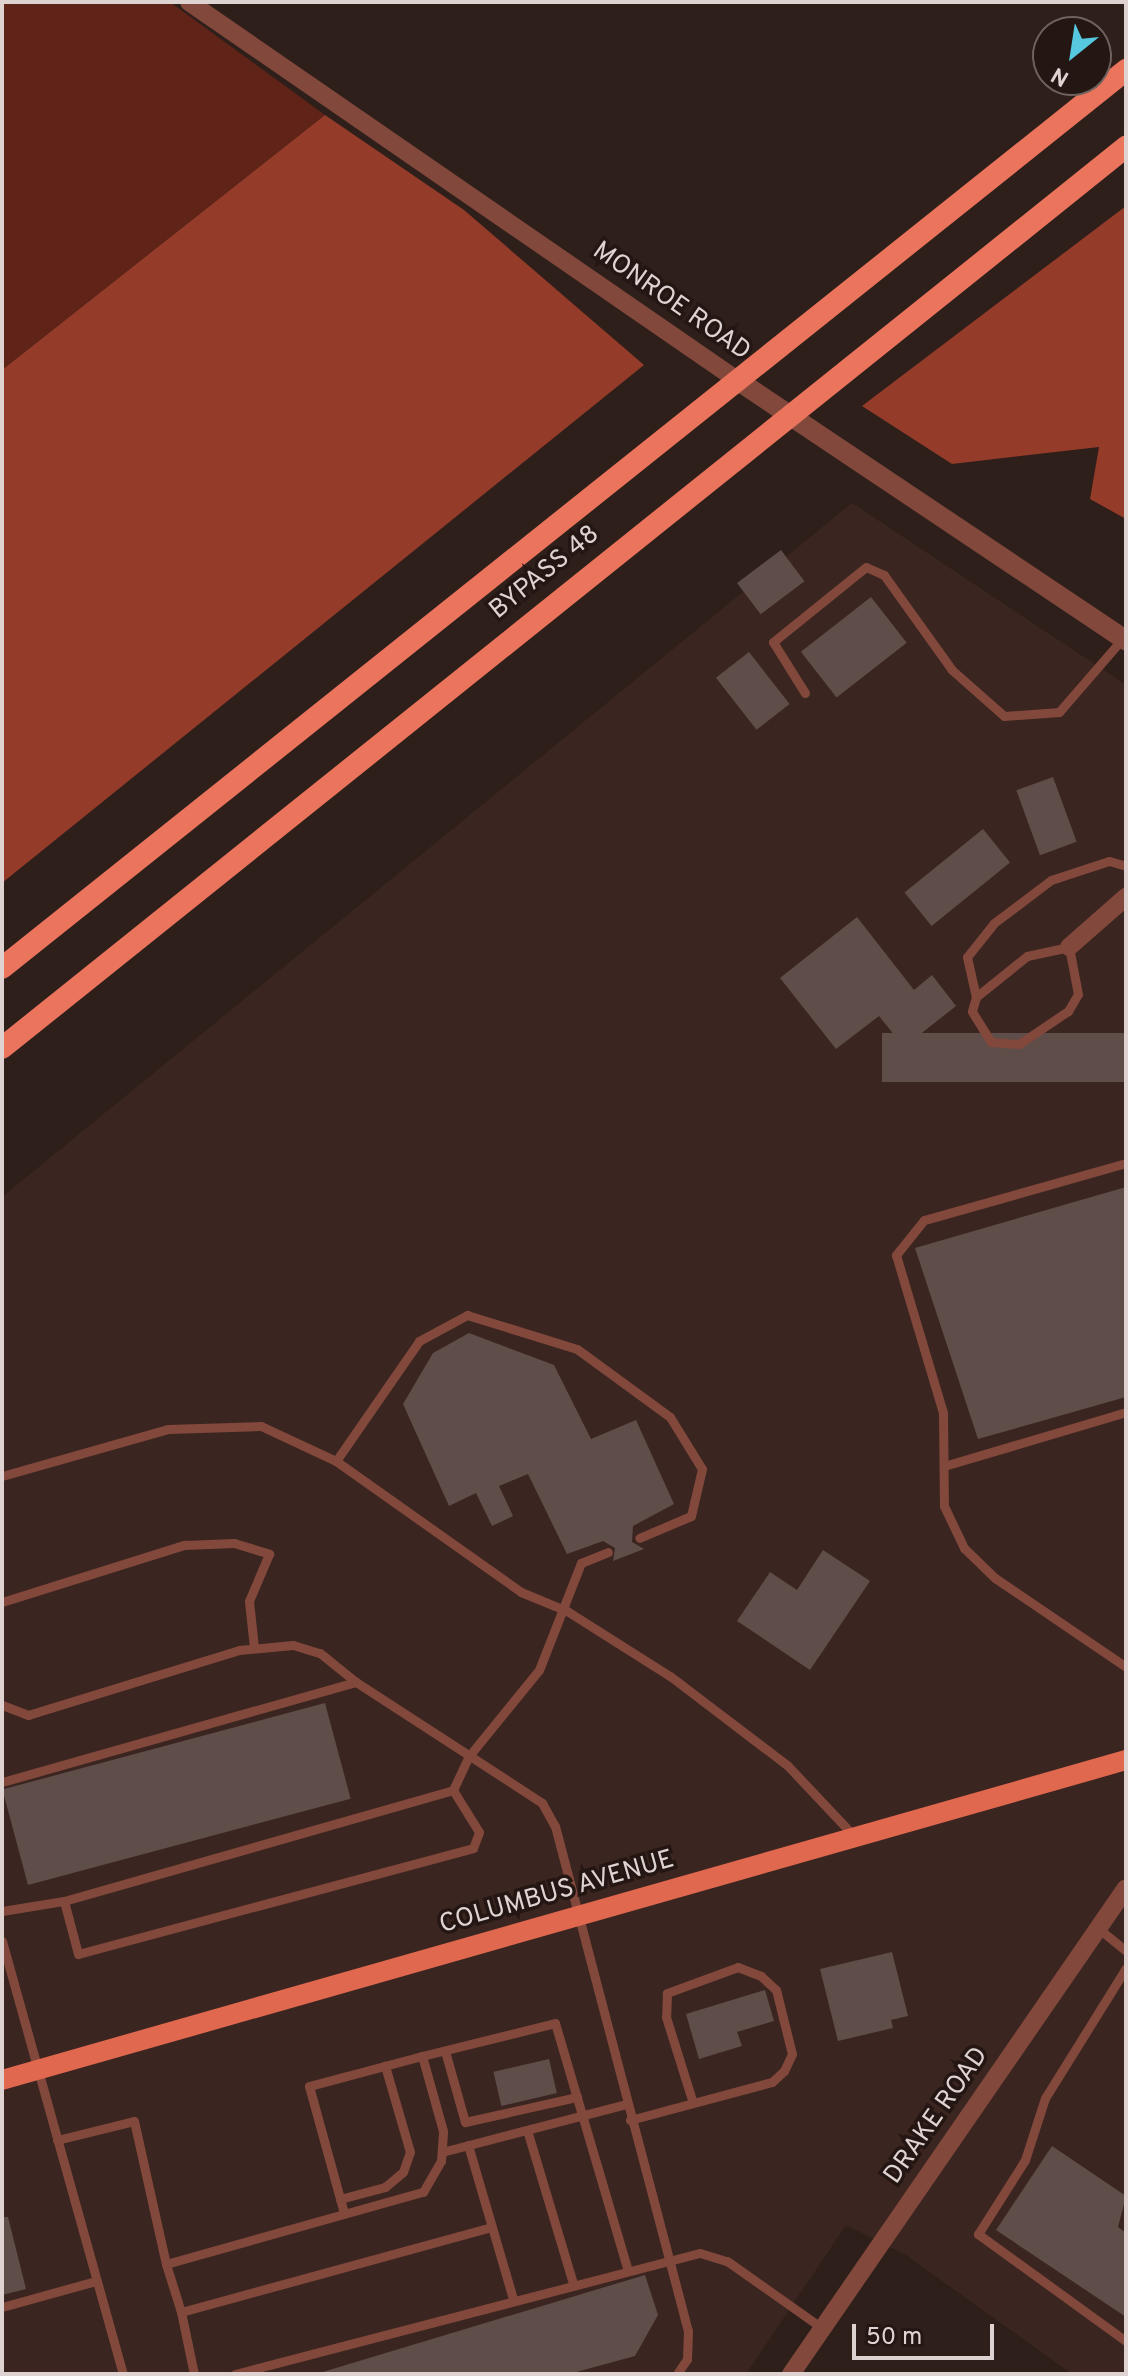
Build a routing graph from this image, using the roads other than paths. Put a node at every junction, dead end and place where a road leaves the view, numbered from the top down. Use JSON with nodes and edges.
{"nodes":[{"id":1,"x":189,"y":2,"type":"edge"},
{"id":2,"x":1126,"y":70,"type":"edge"},
{"id":3,"x":1126,"y":147,"type":"edge"},
{"id":4,"x":737,"y":380,"type":"junction"},
{"id":5,"x":789,"y":414,"type":"junction"},
{"id":6,"x":1124,"y":639,"type":"edge"},
{"id":7,"x":805,"y":693,"type":"dead end"},
{"id":8,"x":1126,"y":866,"type":"edge"},
{"id":9,"x":1126,"y":897,"type":"edge"},
{"id":10,"x":1069,"y":947,"type":"junction"},
{"id":11,"x":2,"y":968,"type":"edge"},
{"id":12,"x":976,"y":997,"type":"junction"},
{"id":13,"x":2,"y":1048,"type":"edge"},
{"id":14,"x":1126,"y":1163,"type":"edge"},
{"id":15,"x":1126,"y":1412,"type":"edge"},
{"id":16,"x":336,"y":1461,"type":"junction"},
{"id":17,"x":944,"y":1466,"type":"junction"},
{"id":18,"x":2,"y":1476,"type":"edge"},
{"id":19,"x":639,"y":1538,"type":"dead end"},
{"id":20,"x":608,"y":1552,"type":"dead end"},
{"id":21,"x":2,"y":1602,"type":"edge"},
{"id":22,"x":567,"y":1611,"type":"junction"},
{"id":23,"x":254,"y":1648,"type":"junction"},
{"id":24,"x":1126,"y":1667,"type":"edge"},
{"id":25,"x":356,"y":1682,"type":"junction"},
{"id":26,"x":2,"y":1705,"type":"edge"},
{"id":27,"x":469,"y":1756,"type":"junction"},
{"id":28,"x":1126,"y":1760,"type":"edge"},
{"id":29,"x":2,"y":1782,"type":"edge"},
{"id":30,"x":453,"y":1790,"type":"junction"},
{"id":31,"x":855,"y":1838,"type":"junction"},
{"id":32,"x":1126,"y":1888,"type":"edge"},
{"id":33,"x":64,"y":1901,"type":"junction"},
{"id":34,"x":2,"y":1911,"type":"edge"},
{"id":35,"x":573,"y":1915,"type":"junction"},
{"id":36,"x":1099,"y":1929,"type":"junction"},
{"id":37,"x":2,"y":1941,"type":"edge"},
{"id":38,"x":1126,"y":1951,"type":"edge"},
{"id":39,"x":1126,"y":1968,"type":"edge"},
{"id":40,"x":445,"y":2051,"type":"junction"},
{"id":41,"x":422,"y":2056,"type":"junction"},
{"id":42,"x":385,"y":2066,"type":"junction"},
{"id":43,"x":35,"y":2070,"type":"junction"},
{"id":44,"x":2,"y":2080,"type":"edge"},
{"id":45,"x":577,"y":2097,"type":"junction"},
{"id":46,"x":692,"y":2100,"type":"junction"},
{"id":47,"x":626,"y":2104,"type":"junction"},
{"id":48,"x":583,"y":2115,"type":"junction"},
{"id":49,"x":630,"y":2120,"type":"junction"},
{"id":50,"x":527,"y":2130,"type":"junction"},
{"id":51,"x":57,"y":2140,"type":"junction"},
{"id":52,"x":468,"y":2145,"type":"junction"},
{"id":53,"x":442,"y":2152,"type":"junction"},
{"id":54,"x":340,"y":2199,"type":"junction"},
{"id":55,"x":344,"y":2213,"type":"junction"},
{"id":56,"x":492,"y":2227,"type":"junction"},
{"id":57,"x":668,"y":2258,"type":"junction"},
{"id":58,"x":166,"y":2264,"type":"junction"},
{"id":59,"x":627,"y":2268,"type":"junction"},
{"id":60,"x":96,"y":2281,"type":"junction"},
{"id":61,"x":573,"y":2283,"type":"junction"},
{"id":62,"x":513,"y":2299,"type":"junction"},
{"id":63,"x":2,"y":2307,"type":"edge"},
{"id":64,"x":181,"y":2312,"type":"junction"},
{"id":65,"x":822,"y":2328,"type":"junction"},
{"id":66,"x":1126,"y":2341,"type":"edge"},
{"id":67,"x":123,"y":2374,"type":"edge"},
{"id":68,"x":194,"y":2374,"type":"edge"},
{"id":69,"x":235,"y":2374,"type":"edge"},
{"id":70,"x":677,"y":2374,"type":"edge"},
{"id":71,"x":791,"y":2374,"type":"edge"}],
"edges":[{"from":1,"to":4,"type":"street","name":"MONROE ROAD"},
{"from":2,"to":4,"type":"highway","name":"BYPASS 48"},
{"from":3,"to":5,"type":"highway","name":"BYPASS 48"},
{"from":4,"to":5,"type":"street","name":"MONROE ROAD"},
{"from":4,"to":11,"type":"highway","name":"BYPASS 48"},
{"from":5,"to":6,"type":"street","name":"MONROE ROAD"},
{"from":5,"to":13,"type":"highway","name":"BYPASS 48"},
{"from":6,"to":7,"type":"lane"},
{"from":8,"to":12,"type":"lane"},
{"from":9,"to":10,"type":"street"},
{"from":10,"to":12,"type":"lane"},
{"from":10,"to":12,"type":"lane"},
{"from":14,"to":17,"type":"lane"},
{"from":15,"to":17,"type":"lane"},
{"from":16,"to":18,"type":"lane"},
{"from":16,"to":19,"type":"lane"},
{"from":16,"to":22,"type":"lane"},
{"from":17,"to":24,"type":"lane"},
{"from":20,"to":22,"type":"lane"},
{"from":21,"to":23,"type":"lane"},
{"from":22,"to":27,"type":"lane"},
{"from":22,"to":31,"type":"lane"},
{"from":23,"to":25,"type":"lane"},
{"from":23,"to":26,"type":"lane"},
{"from":25,"to":27,"type":"lane"},
{"from":25,"to":29,"type":"lane"},
{"from":27,"to":30,"type":"lane"},
{"from":27,"to":35,"type":"lane"},
{"from":28,"to":31,"type":"main road","name":"COLUMBUS AVENUE"},
{"from":30,"to":33,"type":"lane"},
{"from":30,"to":33,"type":"lane"},
{"from":31,"to":35,"type":"main road","name":"COLUMBUS AVENUE"},
{"from":32,"to":36,"type":"street","name":"DRAKE ROAD"},
{"from":33,"to":34,"type":"lane"},
{"from":35,"to":43,"type":"main road","name":"COLUMBUS AVENUE"},
{"from":35,"to":47,"type":"lane"},
{"from":36,"to":38,"type":"lane"},
{"from":36,"to":65,"type":"street","name":"DRAKE ROAD"},
{"from":37,"to":43,"type":"lane"},
{"from":39,"to":66,"type":"lane"},
{"from":40,"to":41,"type":"lane"},
{"from":40,"to":45,"type":"lane"},
{"from":40,"to":45,"type":"lane"},
{"from":41,"to":42,"type":"lane"},
{"from":41,"to":53,"type":"lane"},
{"from":42,"to":54,"type":"lane"},
{"from":42,"to":54,"type":"lane"},
{"from":43,"to":44,"type":"main road","name":"COLUMBUS AVENUE"},
{"from":43,"to":51,"type":"lane"},
{"from":45,"to":48,"type":"lane"},
{"from":46,"to":46,"type":"lane"},
{"from":46,"to":49,"type":"lane"},
{"from":47,"to":48,"type":"lane"},
{"from":47,"to":49,"type":"lane"},
{"from":48,"to":50,"type":"lane"},
{"from":48,"to":59,"type":"lane"},
{"from":49,"to":57,"type":"lane"},
{"from":50,"to":52,"type":"lane"},
{"from":50,"to":61,"type":"lane"},
{"from":51,"to":58,"type":"lane"},
{"from":51,"to":60,"type":"lane"},
{"from":52,"to":53,"type":"lane"},
{"from":52,"to":56,"type":"lane"},
{"from":53,"to":55,"type":"lane"},
{"from":54,"to":55,"type":"lane"},
{"from":55,"to":58,"type":"lane"},
{"from":56,"to":62,"type":"lane"},
{"from":56,"to":64,"type":"lane"},
{"from":57,"to":59,"type":"lane"},
{"from":57,"to":65,"type":"lane"},
{"from":57,"to":70,"type":"lane"},
{"from":58,"to":64,"type":"lane"},
{"from":59,"to":61,"type":"lane"},
{"from":60,"to":63,"type":"lane"},
{"from":60,"to":67,"type":"lane"},
{"from":61,"to":62,"type":"lane"},
{"from":62,"to":69,"type":"lane"},
{"from":64,"to":68,"type":"lane"},
{"from":65,"to":71,"type":"street","name":"DRAKE ROAD"}]}
